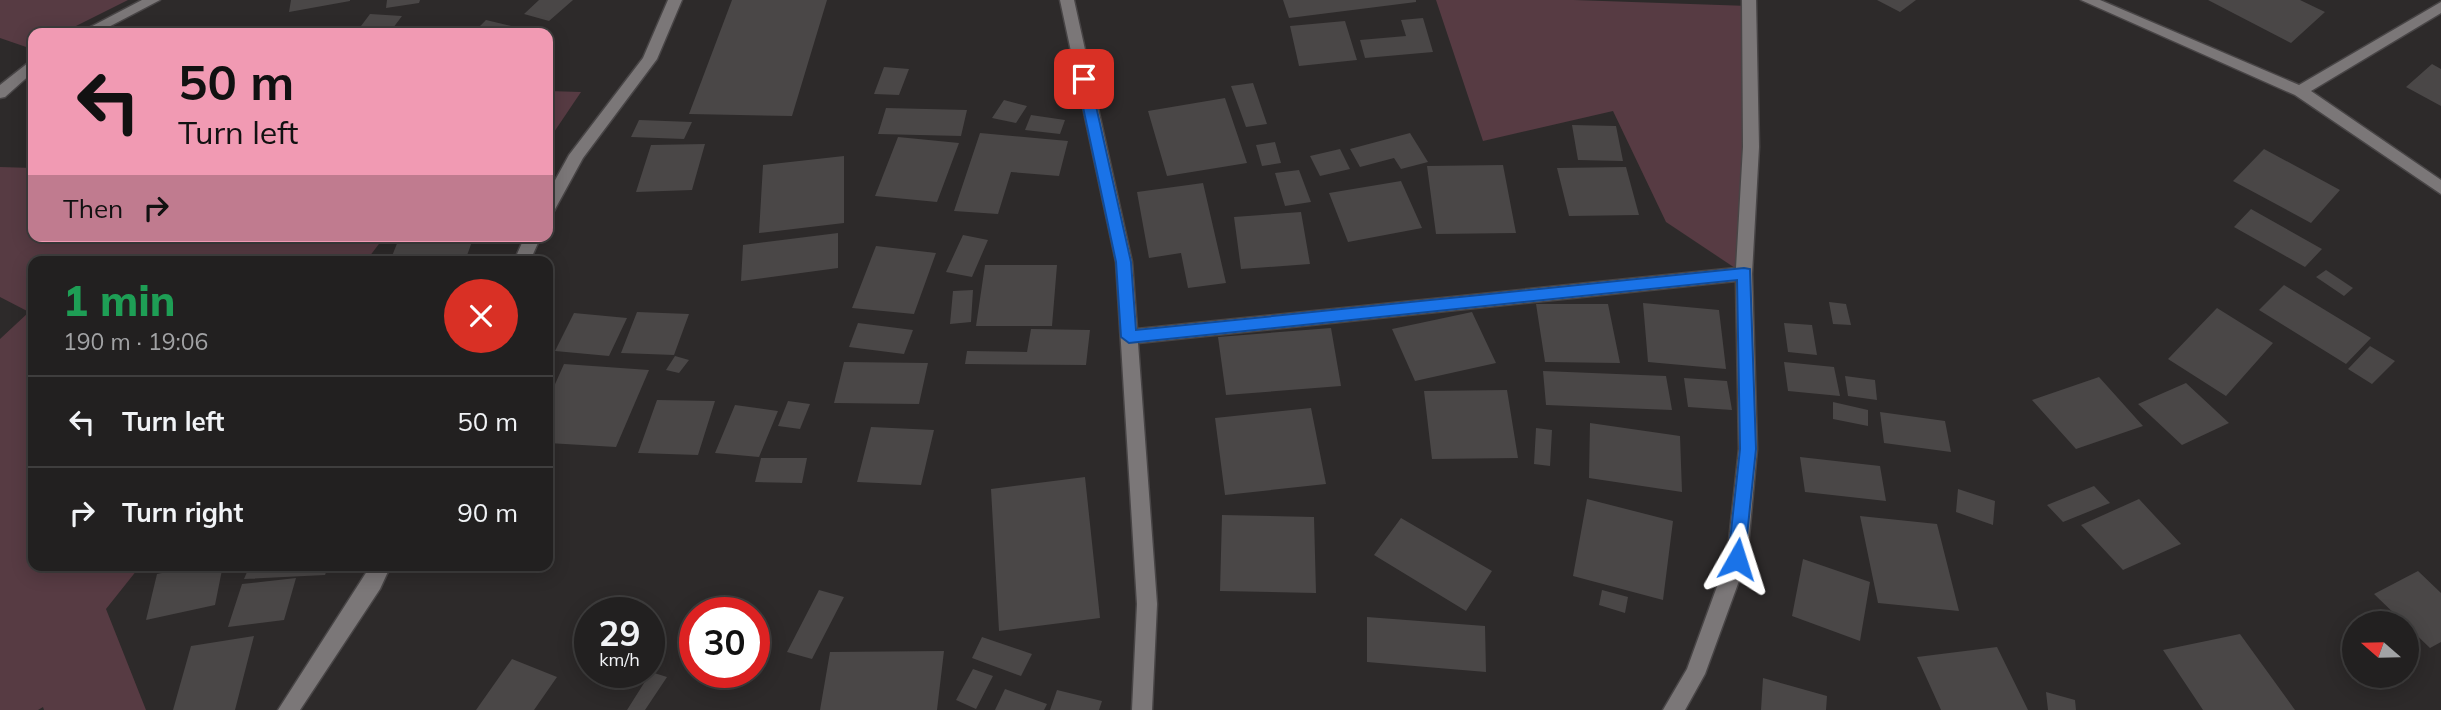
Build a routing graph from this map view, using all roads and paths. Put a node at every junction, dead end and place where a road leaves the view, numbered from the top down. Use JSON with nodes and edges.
{"nodes":[{"id":1,"x":153,"y":0,"type":"edge"},
{"id":2,"x":675,"y":0,"type":"edge"},
{"id":3,"x":1067,"y":0,"type":"edge"},
{"id":4,"x":1749,"y":0,"type":"edge"},
{"id":5,"x":2088,"y":0,"type":"edge"},
{"id":6,"x":2441,"y":7,"type":"edge"},
{"id":7,"x":96,"y":28,"type":"edge"},
{"id":8,"x":28,"y":68,"type":"edge"},
{"id":9,"x":2300,"y":91,"type":"junction"},
{"id":10,"x":0,"y":93,"type":"edge"},
{"id":11,"x":2441,"y":188,"type":"edge"},
{"id":12,"x":553,"y":198,"type":"edge"},
{"id":13,"x":1744,"y":274,"type":"junction"},
{"id":14,"x":1129,"y":337,"type":"junction"},
{"id":15,"x":378,"y":571,"type":"edge"},
{"id":16,"x":288,"y":710,"type":"edge"},
{"id":17,"x":1142,"y":710,"type":"edge"},
{"id":18,"x":1673,"y":710,"type":"edge"}],
"edges":[{"from":1,"to":7,"type":"street"},
{"from":2,"to":12,"type":"street"},
{"from":3,"to":14,"type":"street"},
{"from":4,"to":13,"type":"street"},
{"from":5,"to":9,"type":"street"},
{"from":6,"to":9,"type":"street"},
{"from":8,"to":10,"type":"street"},
{"from":9,"to":11,"type":"street"},
{"from":13,"to":14,"type":"street"},
{"from":13,"to":18,"type":"street"},
{"from":14,"to":17,"type":"street"},
{"from":15,"to":16,"type":"street"}]}
